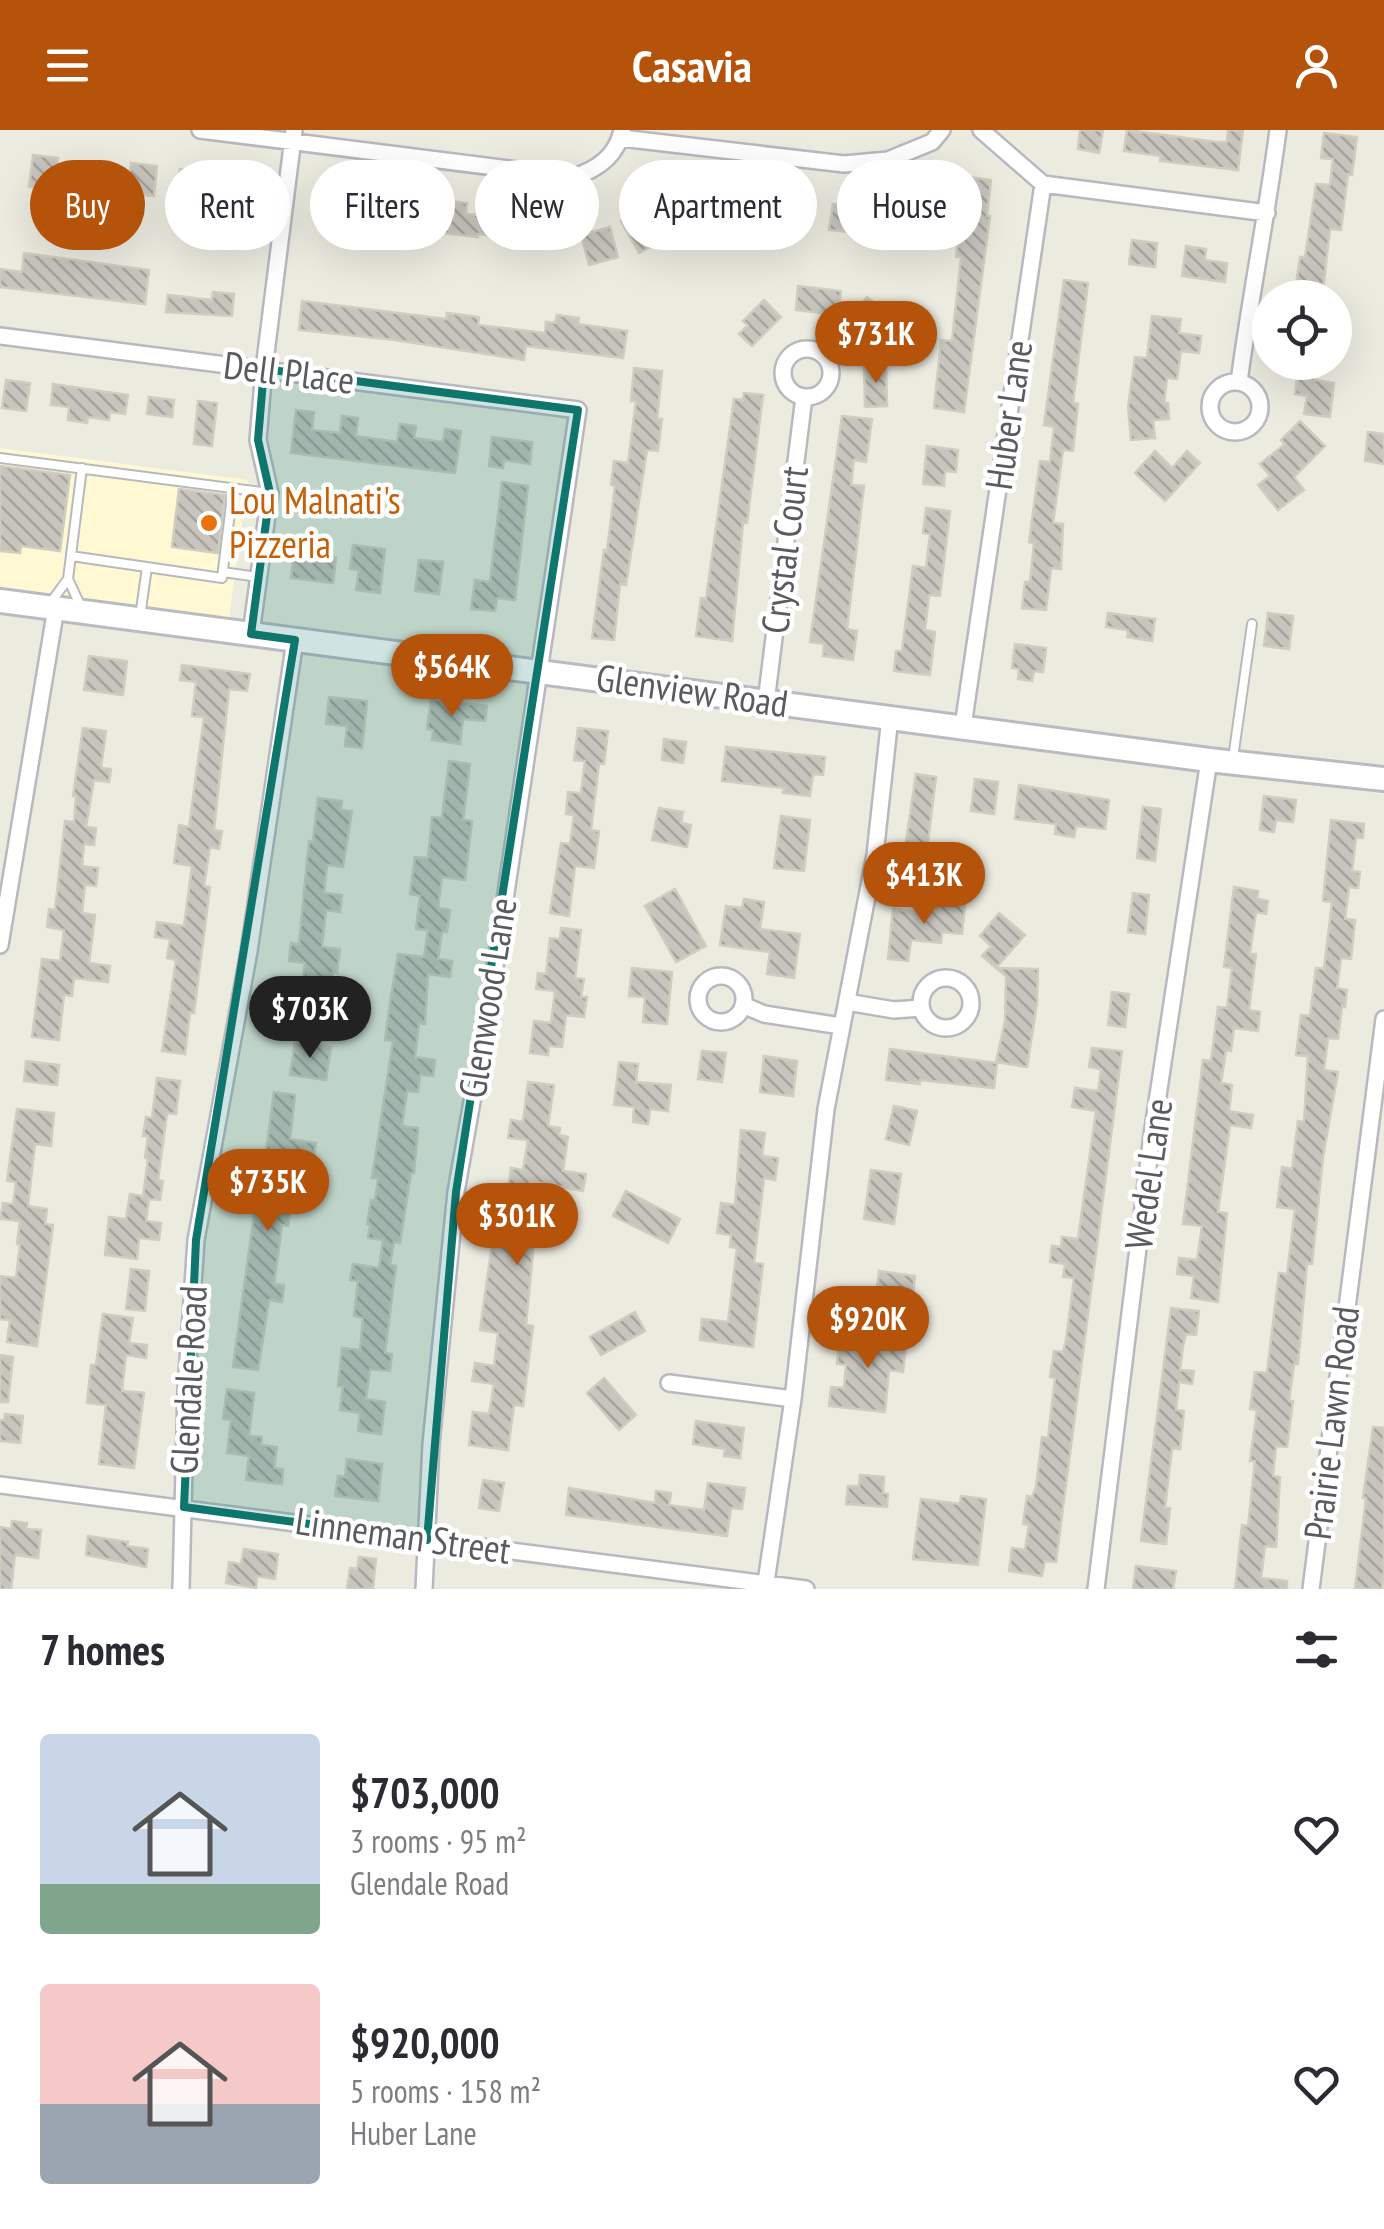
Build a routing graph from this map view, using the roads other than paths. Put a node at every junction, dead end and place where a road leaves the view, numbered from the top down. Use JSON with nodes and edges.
{"nodes":[{"id":1,"x":200,"y":130,"type":"edge"},
{"id":2,"x":942,"y":130,"type":"edge"},
{"id":3,"x":981,"y":130,"type":"edge"},
{"id":4,"x":1278,"y":130,"type":"edge"},
{"id":5,"x":621,"y":134,"type":"edge"},
{"id":6,"x":293,"y":136,"type":"edge"},
{"id":7,"x":1043,"y":184,"type":"junction"},
{"id":8,"x":1268,"y":214,"type":"junction"},
{"id":9,"x":0,"y":336,"type":"edge"},
{"id":10,"x":264,"y":369,"type":"junction"},
{"id":11,"x":1238,"y":382,"type":"dead end"},
{"id":12,"x":804,"y":398,"type":"dead end"},
{"id":13,"x":578,"y":410,"type":"joint"},
{"id":14,"x":0,"y":458,"type":"edge"},
{"id":15,"x":82,"y":468,"type":"junction"},
{"id":16,"x":233,"y":488,"type":"junction"},
{"id":17,"x":270,"y":493,"type":"junction"},
{"id":18,"x":71,"y":556,"type":"junction"},
{"id":19,"x":147,"y":567,"type":"junction"},
{"id":20,"x":223,"y":572,"type":"junction"},
{"id":21,"x":258,"y":577,"type":"junction"},
{"id":22,"x":68,"y":579,"type":"junction"},
{"id":23,"x":0,"y":600,"type":"edge"},
{"id":24,"x":52,"y":608,"type":"junction"},
{"id":25,"x":83,"y":612,"type":"junction"},
{"id":26,"x":140,"y":619,"type":"junction"},
{"id":27,"x":1252,"y":624,"type":"dead end"},
{"id":28,"x":251,"y":634,"type":"junction"},
{"id":29,"x":295,"y":640,"type":"junction"},
{"id":30,"x":538,"y":670,"type":"junction"},
{"id":31,"x":766,"y":702,"type":"junction"},
{"id":32,"x":890,"y":717,"type":"junction"},
{"id":33,"x":963,"y":726,"type":"junction"},
{"id":34,"x":1221,"y":761,"type":"junction"},
{"id":35,"x":1384,"y":779,"type":"edge"},
{"id":36,"x":0,"y":945,"type":"edge"},
{"id":37,"x":846,"y":1002,"type":"junction"},
{"id":38,"x":743,"y":1005,"type":"dead end"},
{"id":39,"x":921,"y":1008,"type":"dead end"},
{"id":40,"x":1384,"y":1019,"type":"edge"},
{"id":41,"x":841,"y":1026,"type":"junction"},
{"id":42,"x":669,"y":1383,"type":"dead end"},
{"id":43,"x":793,"y":1399,"type":"junction"},
{"id":44,"x":0,"y":1485,"type":"edge"},
{"id":45,"x":184,"y":1507,"type":"junction"},
{"id":46,"x":427,"y":1540,"type":"junction"},
{"id":47,"x":765,"y":1586,"type":"edge"},
{"id":48,"x":181,"y":1589,"type":"edge"},
{"id":49,"x":424,"y":1589,"type":"edge"},
{"id":50,"x":806,"y":1589,"type":"edge"},
{"id":51,"x":1096,"y":1589,"type":"edge"},
{"id":52,"x":1310,"y":1589,"type":"edge"}],
"edges":[{"from":1,"to":6,"type":"street"},
{"from":2,"to":5,"type":"street"},
{"from":3,"to":7,"type":"street"},
{"from":4,"to":8,"type":"street"},
{"from":5,"to":6,"type":"street"},
{"from":6,"to":10,"type":"street"},
{"from":7,"to":8,"type":"street"},
{"from":7,"to":33,"type":"street","name":"Huber Lane"},
{"from":8,"to":11,"type":"street"},
{"from":9,"to":10,"type":"street","name":"Dell Place"},
{"from":10,"to":13,"type":"street","name":"Dell Place"},
{"from":10,"to":17,"type":"street"},
{"from":12,"to":31,"type":"street","name":"Crystal Court"},
{"from":13,"to":30,"type":"street","name":"Glenwood Lane"},
{"from":14,"to":15,"type":"lane"},
{"from":15,"to":16,"type":"lane"},
{"from":15,"to":18,"type":"lane"},
{"from":16,"to":17,"type":"lane"},
{"from":16,"to":20,"type":"lane"},
{"from":17,"to":21,"type":"street"},
{"from":18,"to":19,"type":"lane"},
{"from":18,"to":22,"type":"lane"},
{"from":19,"to":20,"type":"lane"},
{"from":19,"to":26,"type":"lane"},
{"from":20,"to":21,"type":"lane"},
{"from":21,"to":28,"type":"street"},
{"from":22,"to":24,"type":"lane"},
{"from":22,"to":25,"type":"lane"},
{"from":23,"to":24,"type":"main road","name":"Glenview Road"},
{"from":24,"to":25,"type":"main road","name":"Glenview Road"},
{"from":24,"to":36,"type":"street"},
{"from":25,"to":26,"type":"main road","name":"Glenview Road"},
{"from":26,"to":28,"type":"main road","name":"Glenview Road"},
{"from":27,"to":34,"type":"lane"},
{"from":28,"to":29,"type":"main road","name":"Glenview Road"},
{"from":29,"to":30,"type":"main road","name":"Glenview Road"},
{"from":29,"to":45,"type":"street","name":"Glendale Road"},
{"from":30,"to":31,"type":"main road","name":"Glenview Road"},
{"from":30,"to":46,"type":"street","name":"Glenwood Lane"},
{"from":31,"to":32,"type":"main road","name":"Glenview Road"},
{"from":32,"to":33,"type":"main road","name":"Glenview Road"},
{"from":32,"to":37,"type":"street"},
{"from":33,"to":34,"type":"main road","name":"Glenview Road"},
{"from":34,"to":35,"type":"main road","name":"Glenview Road"},
{"from":34,"to":51,"type":"street","name":"Wedel Lane"},
{"from":37,"to":39,"type":"street"},
{"from":37,"to":41,"type":"street"},
{"from":38,"to":41,"type":"street"},
{"from":40,"to":52,"type":"street","name":"Prairie Lawn Road"},
{"from":41,"to":43,"type":"street"},
{"from":42,"to":43,"type":"street"},
{"from":43,"to":47,"type":"street"},
{"from":44,"to":45,"type":"street","name":"Linneman Street"},
{"from":45,"to":46,"type":"street","name":"Linneman Street"},
{"from":45,"to":48,"type":"street","name":"Glendale Road"},
{"from":46,"to":47,"type":"street","name":"Linneman Street"},
{"from":46,"to":49,"type":"street","name":"Glenwood Lane"},
{"from":47,"to":50,"type":"street","name":"Linneman Street"}]}
